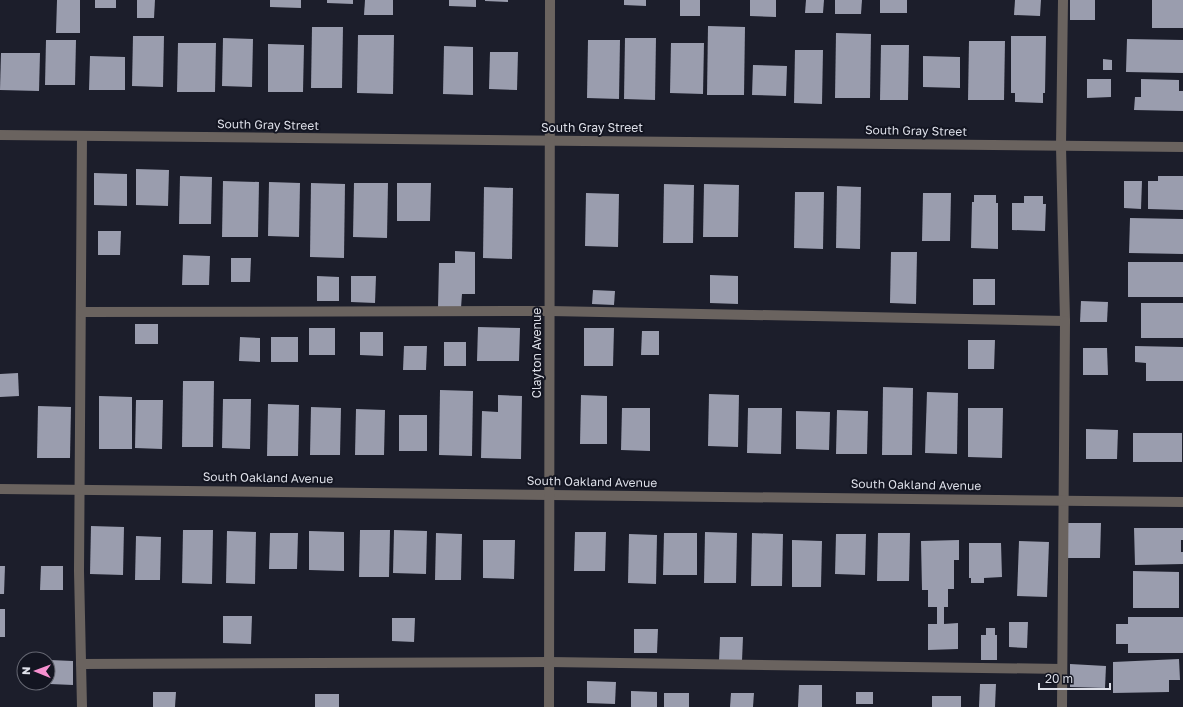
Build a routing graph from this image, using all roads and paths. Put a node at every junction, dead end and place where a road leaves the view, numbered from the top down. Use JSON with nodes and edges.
{"nodes":[{"id":1,"x":550,"y":0,"type":"edge"},
{"id":2,"x":1062,"y":0,"type":"edge"},
{"id":3,"x":0,"y":135,"type":"edge"},
{"id":4,"x":82,"y":136,"type":"junction"},
{"id":5,"x":550,"y":141,"type":"junction"},
{"id":6,"x":1061,"y":146,"type":"junction"},
{"id":7,"x":1183,"y":147,"type":"edge"},
{"id":8,"x":81,"y":312,"type":"junction"},
{"id":9,"x":550,"y":312,"type":"junction"},
{"id":10,"x":1065,"y":321,"type":"junction"},
{"id":11,"x":0,"y":489,"type":"edge"},
{"id":12,"x":80,"y":490,"type":"junction"},
{"id":13,"x":549,"y":494,"type":"junction"},
{"id":14,"x":1064,"y":500,"type":"junction"},
{"id":15,"x":1183,"y":502,"type":"edge"},
{"id":16,"x":549,"y":662,"type":"junction"},
{"id":17,"x":81,"y":664,"type":"junction"},
{"id":18,"x":1062,"y":669,"type":"junction"},
{"id":19,"x":82,"y":707,"type":"edge"},
{"id":20,"x":549,"y":707,"type":"edge"},
{"id":21,"x":1062,"y":707,"type":"edge"}],
"edges":[{"from":1,"to":5,"type":"street","name":"Clayton Avenue"},
{"from":2,"to":6,"type":"street"},
{"from":3,"to":4,"type":"street","name":"South Gray Street"},
{"from":4,"to":5,"type":"street","name":"South Gray Street"},
{"from":4,"to":8,"type":"street"},
{"from":5,"to":6,"type":"street","name":"South Gray Street"},
{"from":5,"to":9,"type":"street","name":"Clayton Avenue"},
{"from":6,"to":7,"type":"street","name":"South Gray Street"},
{"from":6,"to":10,"type":"street"},
{"from":8,"to":9,"type":"street"},
{"from":8,"to":12,"type":"street"},
{"from":9,"to":10,"type":"street"},
{"from":9,"to":13,"type":"street","name":"Clayton Avenue"},
{"from":10,"to":14,"type":"street"},
{"from":11,"to":12,"type":"street","name":"South Oakland Avenue"},
{"from":12,"to":13,"type":"street","name":"South Oakland Avenue"},
{"from":12,"to":17,"type":"street"},
{"from":13,"to":14,"type":"street","name":"South Oakland Avenue"},
{"from":13,"to":16,"type":"street","name":"Clayton Avenue"},
{"from":14,"to":15,"type":"street","name":"South Oakland Avenue"},
{"from":14,"to":18,"type":"street"},
{"from":16,"to":17,"type":"street"},
{"from":16,"to":18,"type":"street"},
{"from":16,"to":20,"type":"street","name":"Clayton Avenue"},
{"from":17,"to":19,"type":"street"},
{"from":18,"to":21,"type":"street"}]}
